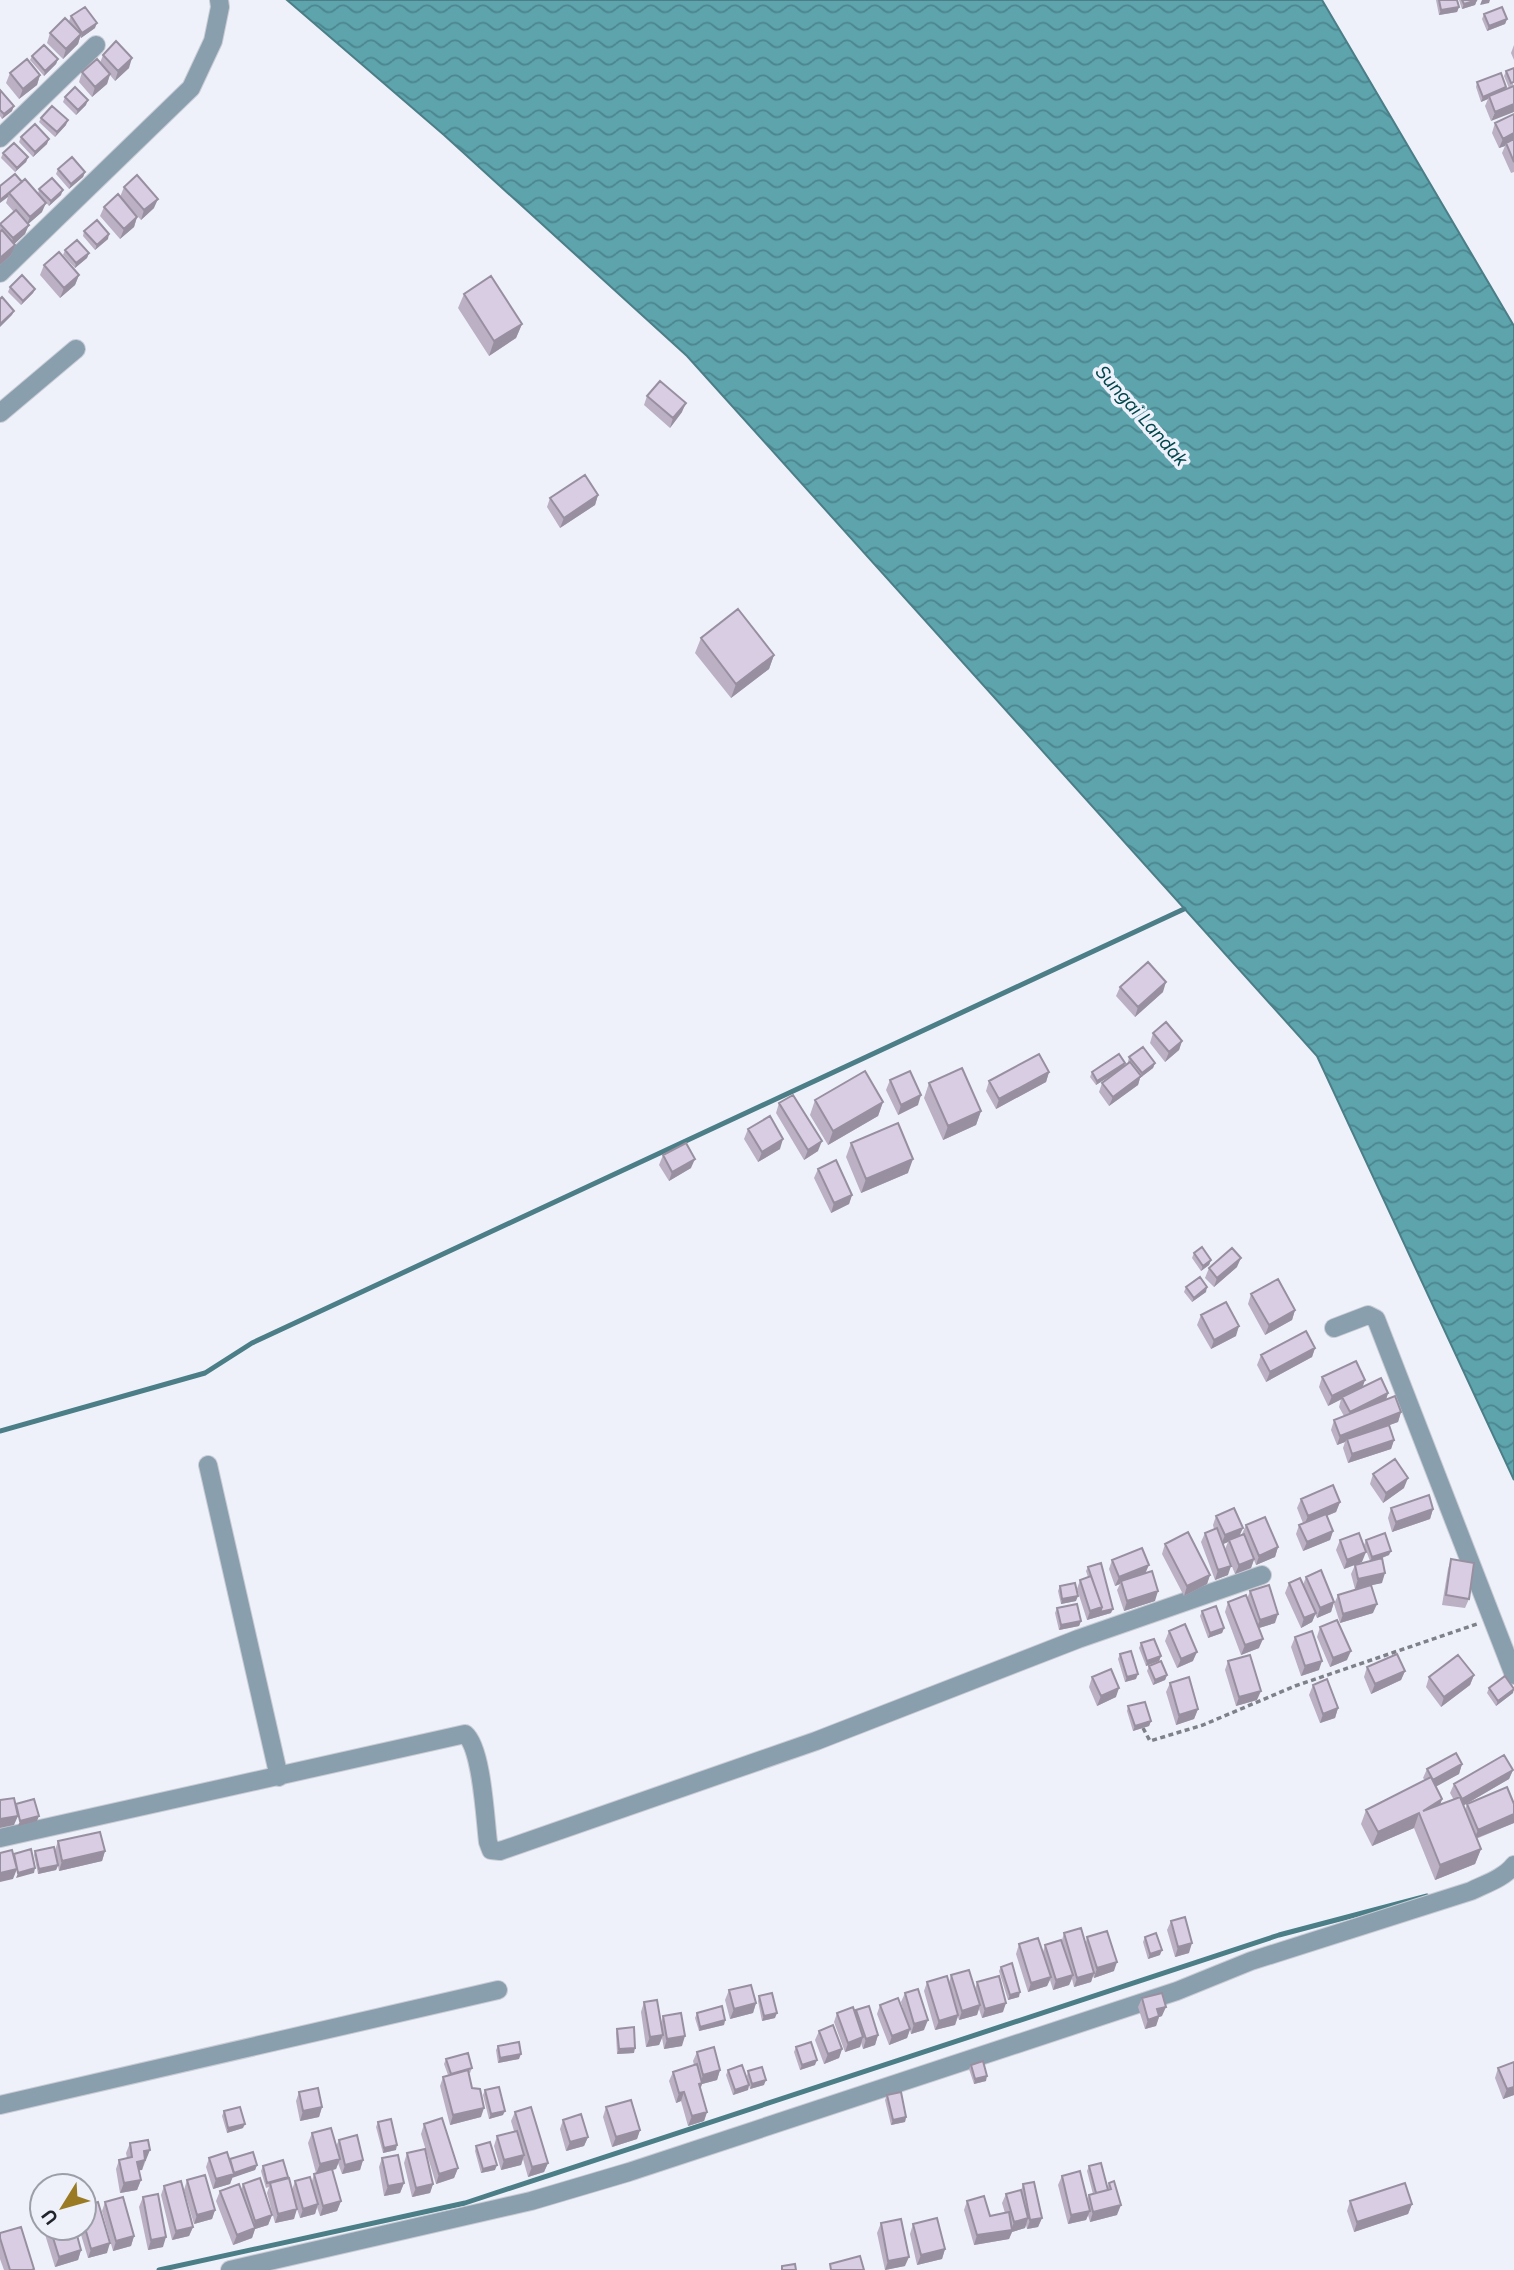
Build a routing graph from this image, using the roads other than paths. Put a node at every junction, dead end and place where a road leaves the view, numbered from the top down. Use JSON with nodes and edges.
{"nodes":[{"id":1,"x":219,"y":4,"type":"edge"},
{"id":2,"x":96,"y":45,"type":"dead end"},
{"id":3,"x":0,"y":138,"type":"edge"},
{"id":4,"x":0,"y":273,"type":"edge"},
{"id":5,"x":76,"y":349,"type":"dead end"},
{"id":6,"x":0,"y":413,"type":"edge"},
{"id":7,"x":1334,"y":1328,"type":"dead end"},
{"id":8,"x":208,"y":1465,"type":"dead end"},
{"id":9,"x":1262,"y":1575,"type":"dead end"},
{"id":10,"x":1514,"y":1675,"type":"edge"},
{"id":11,"x":279,"y":1777,"type":"junction"},
{"id":12,"x":0,"y":1838,"type":"edge"},
{"id":13,"x":1514,"y":1865,"type":"edge"},
{"id":14,"x":498,"y":1990,"type":"dead end"},
{"id":15,"x":0,"y":2105,"type":"edge"},
{"id":16,"x":230,"y":2270,"type":"edge"}],
"edges":[{"from":1,"to":4,"type":"street"},
{"from":2,"to":3,"type":"street"},
{"from":5,"to":6,"type":"street"},
{"from":7,"to":10,"type":"street"},
{"from":8,"to":11,"type":"street"},
{"from":9,"to":11,"type":"street"},
{"from":11,"to":12,"type":"street"},
{"from":13,"to":16,"type":"street"},
{"from":14,"to":15,"type":"street"}]}
